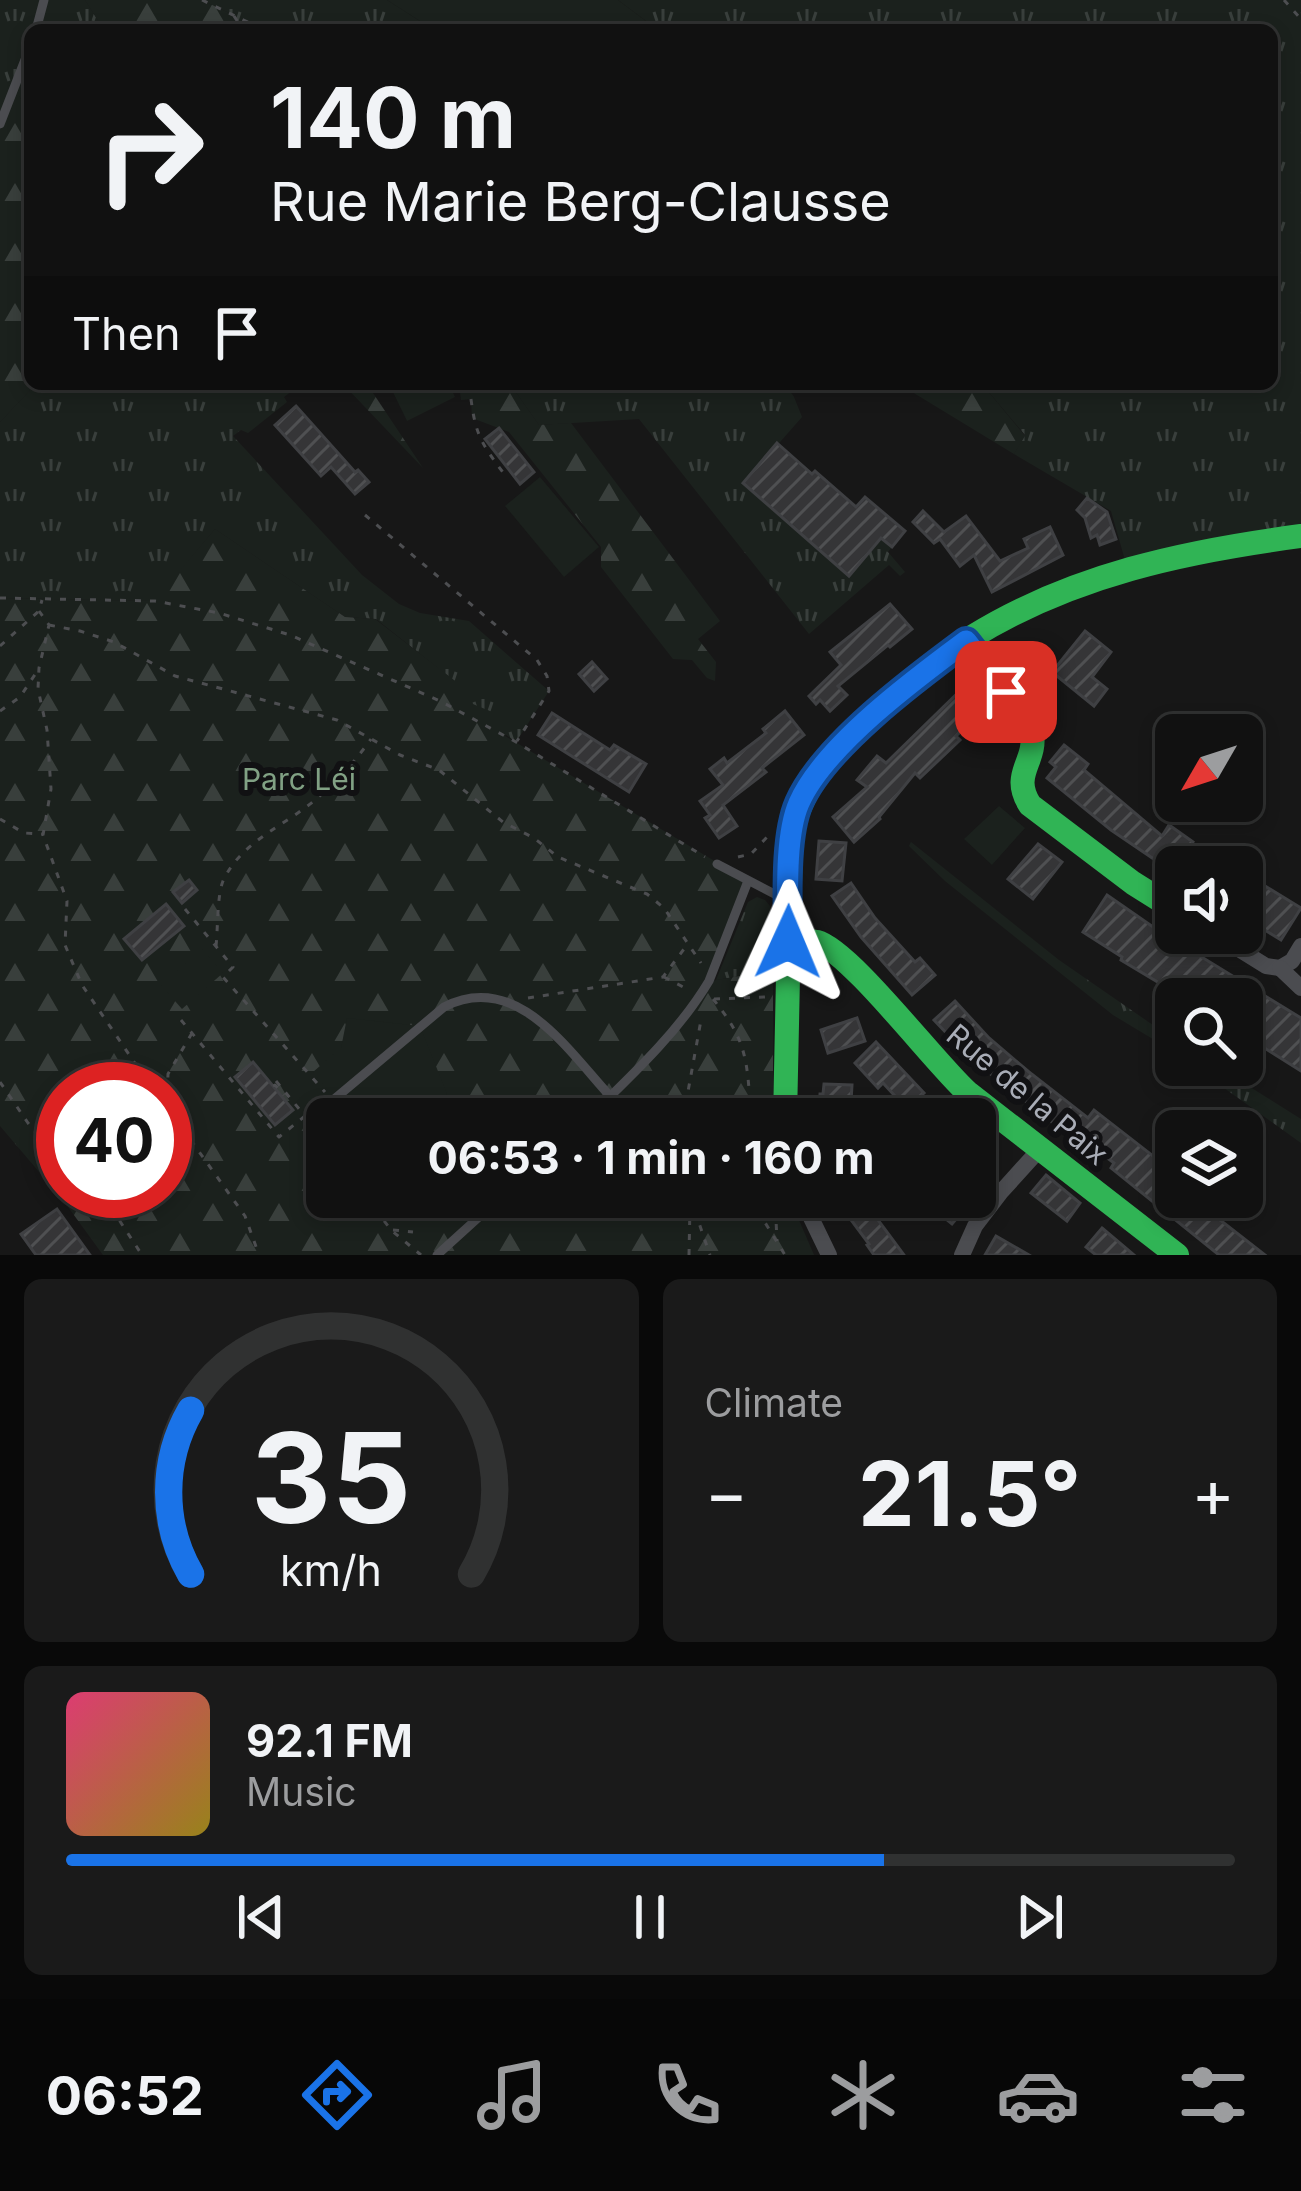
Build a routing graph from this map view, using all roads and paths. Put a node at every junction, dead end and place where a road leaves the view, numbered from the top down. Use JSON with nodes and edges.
{"nodes":[{"id":1,"x":202,"y":0,"type":"edge"},
{"id":2,"x":1284,"y":0,"type":"edge"},
{"id":3,"x":232,"y":15,"type":"junction"},
{"id":4,"x":1301,"y":19,"type":"edge"},
{"id":5,"x":239,"y":24,"type":"edge"},
{"id":6,"x":251,"y":24,"type":"edge"},
{"id":7,"x":24,"y":62,"type":"edge"},
{"id":8,"x":0,"y":124,"type":"edge"},
{"id":9,"x":470,"y":390,"type":"edge"},
{"id":10,"x":505,"y":475,"type":"dead end"},
{"id":11,"x":365,"y":514,"type":"dead end"},
{"id":12,"x":1301,"y":536,"type":"edge"},
{"id":13,"x":43,"y":597,"type":"junction"},
{"id":14,"x":0,"y":598,"type":"edge"},
{"id":15,"x":39,"y":611,"type":"junction"},
{"id":16,"x":49,"y":625,"type":"junction"},
{"id":17,"x":966,"y":641,"type":"junction"},
{"id":18,"x":0,"y":646,"type":"edge"},
{"id":19,"x":39,"y":668,"type":"junction"},
{"id":20,"x":0,"y":711,"type":"edge"},
{"id":21,"x":372,"y":738,"type":"junction"},
{"id":22,"x":515,"y":742,"type":"junction"},
{"id":23,"x":0,"y":819,"type":"edge"},
{"id":24,"x":772,"y":832,"type":"dead end"},
{"id":25,"x":43,"y":835,"type":"junction"},
{"id":26,"x":734,"y":859,"type":"dead end"},
{"id":27,"x":716,"y":864,"type":"joint"},
{"id":28,"x":748,"y":881,"type":"junction"},
{"id":29,"x":1155,"y":897,"type":"edge"},
{"id":30,"x":788,"y":901,"type":"junction"},
{"id":31,"x":185,"y":909,"type":"dead end"},
{"id":32,"x":788,"y":942,"type":"junction"},
{"id":33,"x":688,"y":944,"type":"junction"},
{"id":34,"x":216,"y":946,"type":"junction"},
{"id":35,"x":1301,"y":946,"type":"edge"},
{"id":36,"x":1247,"y":954,"type":"edge"},
{"id":37,"x":1280,"y":968,"type":"junction"},
{"id":38,"x":663,"y":977,"type":"junction"},
{"id":39,"x":709,"y":981,"type":"junction"},
{"id":40,"x":1301,"y":988,"type":"edge"},
{"id":41,"x":706,"y":997,"type":"junction"},
{"id":42,"x":786,"y":997,"type":"junction"},
{"id":43,"x":506,"y":1000,"type":"junction"},
{"id":44,"x":181,"y":1020,"type":"dead end"},
{"id":45,"x":192,"y":1033,"type":"junction"},
{"id":46,"x":134,"y":1062,"type":"edge"},
{"id":47,"x":175,"y":1062,"type":"edge"},
{"id":48,"x":0,"y":1082,"type":"edge"},
{"id":49,"x":274,"y":1084,"type":"dead end"},
{"id":50,"x":610,"y":1096,"type":"joint"},
{"id":51,"x":336,"y":1098,"type":"edge"},
{"id":52,"x":687,"y":1098,"type":"edge"},
{"id":53,"x":750,"y":1098,"type":"edge"},
{"id":54,"x":785,"y":1098,"type":"edge"},
{"id":55,"x":305,"y":1116,"type":"junction"},
{"id":56,"x":36,"y":1133,"type":"edge"},
{"id":57,"x":192,"y":1142,"type":"edge"},
{"id":58,"x":1040,"y":1149,"type":"junction"},
{"id":59,"x":118,"y":1218,"type":"edge"},
{"id":60,"x":382,"y":1218,"type":"edge"},
{"id":61,"x":478,"y":1218,"type":"edge"},
{"id":62,"x":690,"y":1218,"type":"edge"},
{"id":63,"x":697,"y":1218,"type":"edge"},
{"id":64,"x":762,"y":1218,"type":"edge"},
{"id":65,"x":775,"y":1218,"type":"edge"},
{"id":66,"x":808,"y":1218,"type":"edge"},
{"id":67,"x":391,"y":1230,"type":"junction"},
{"id":68,"x":413,"y":1232,"type":"dead end"},
{"id":69,"x":777,"y":1243,"type":"junction"},
{"id":70,"x":142,"y":1255,"type":"edge"},
{"id":71,"x":259,"y":1255,"type":"edge"},
{"id":72,"x":421,"y":1255,"type":"edge"},
{"id":73,"x":437,"y":1255,"type":"edge"},
{"id":74,"x":689,"y":1255,"type":"edge"},
{"id":75,"x":710,"y":1255,"type":"edge"},
{"id":76,"x":785,"y":1255,"type":"edge"},
{"id":77,"x":829,"y":1255,"type":"edge"},
{"id":78,"x":962,"y":1255,"type":"edge"},
{"id":79,"x":1177,"y":1255,"type":"edge"}],
"edges":[{"from":1,"to":3,"type":"path"},
{"from":2,"to":4,"type":"path"},
{"from":3,"to":5,"type":"path"},
{"from":3,"to":6,"type":"path"},
{"from":7,"to":8,"type":"lane"},
{"from":9,"to":10,"type":"path"},
{"from":11,"to":22,"type":"path"},
{"from":12,"to":17,"type":"street"},
{"from":13,"to":14,"type":"path"},
{"from":13,"to":15,"type":"path"},
{"from":13,"to":22,"type":"path"},
{"from":15,"to":16,"type":"path"},
{"from":15,"to":18,"type":"path"},
{"from":16,"to":19,"type":"path"},
{"from":16,"to":21,"type":"path"},
{"from":17,"to":29,"type":"street"},
{"from":17,"to":30,"type":"street"},
{"from":19,"to":20,"type":"path"},
{"from":19,"to":25,"type":"path"},
{"from":21,"to":33,"type":"path"},
{"from":21,"to":34,"type":"path"},
{"from":22,"to":27,"type":"path"},
{"from":23,"to":25,"type":"path"},
{"from":24,"to":26,"type":"path"},
{"from":25,"to":46,"type":"path"},
{"from":27,"to":28,"type":"lane"},
{"from":28,"to":30,"type":"lane"},
{"from":28,"to":39,"type":"lane"},
{"from":30,"to":32,"type":"street"},
{"from":31,"to":34,"type":"path"},
{"from":32,"to":42,"type":"street"},
{"from":32,"to":58,"type":"street","name":"Rue de la Paix"},
{"from":33,"to":38,"type":"path"},
{"from":33,"to":39,"type":"path"},
{"from":34,"to":55,"type":"path"},
{"from":35,"to":37,"type":"street"},
{"from":36,"to":37,"type":"street"},
{"from":37,"to":40,"type":"street"},
{"from":38,"to":41,"type":"path"},
{"from":38,"to":43,"type":"path"},
{"from":39,"to":41,"type":"lane"},
{"from":41,"to":42,"type":"path"},
{"from":41,"to":50,"type":"lane"},
{"from":41,"to":52,"type":"path"},
{"from":41,"to":53,"type":"path"},
{"from":42,"to":54,"type":"street"},
{"from":43,"to":50,"type":"lane"},
{"from":43,"to":51,"type":"lane"},
{"from":44,"to":45,"type":"path"},
{"from":45,"to":47,"type":"path"},
{"from":45,"to":55,"type":"path"},
{"from":48,"to":56,"type":"path"},
{"from":49,"to":55,"type":"path"},
{"from":57,"to":71,"type":"path"},
{"from":58,"to":78,"type":"street"},
{"from":58,"to":79,"type":"street","name":"Rue de la Paix"},
{"from":59,"to":70,"type":"path"},
{"from":60,"to":67,"type":"path"},
{"from":61,"to":73,"type":"lane"},
{"from":62,"to":74,"type":"path"},
{"from":63,"to":75,"type":"path"},
{"from":64,"to":69,"type":"path"},
{"from":65,"to":69,"type":"path"},
{"from":66,"to":77,"type":"street"},
{"from":67,"to":68,"type":"path"},
{"from":67,"to":72,"type":"path"},
{"from":69,"to":76,"type":"path"}]}
